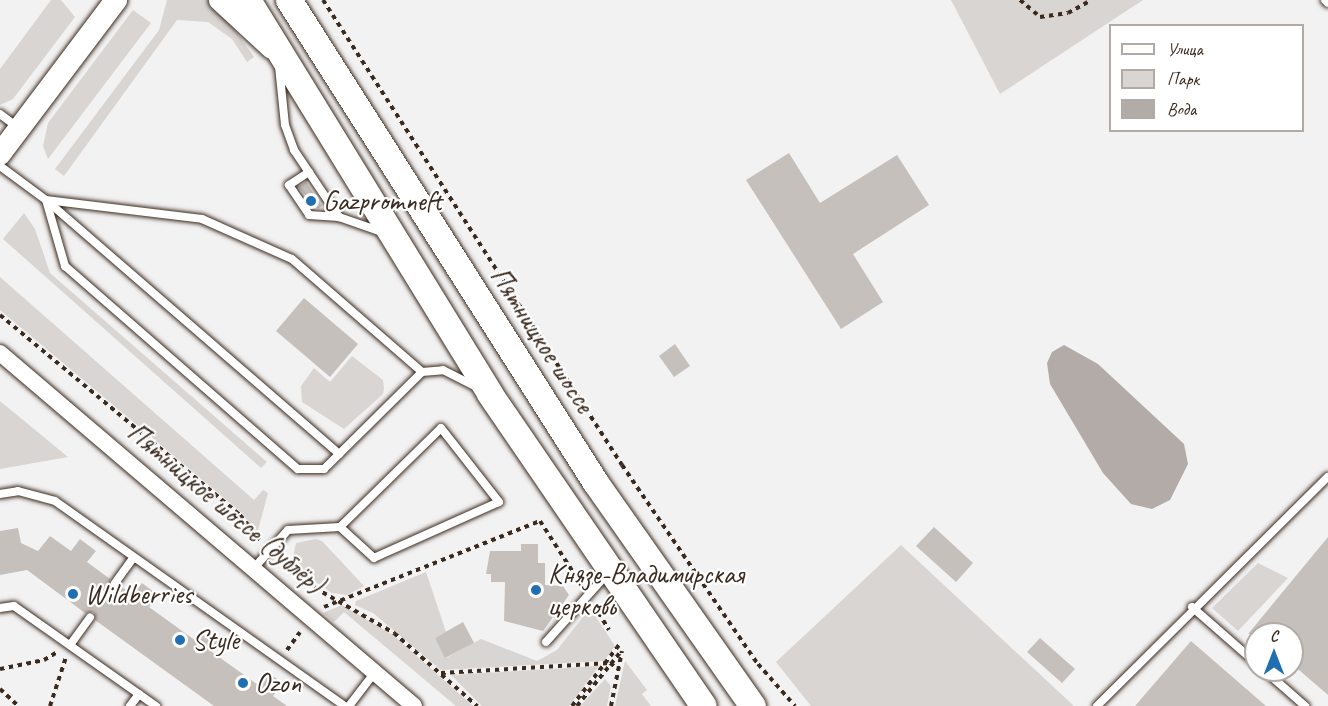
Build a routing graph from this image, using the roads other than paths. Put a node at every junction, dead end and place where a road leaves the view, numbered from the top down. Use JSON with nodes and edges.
{"nodes":[{"id":1,"x":116,"y":0,"type":"edge"},
{"id":2,"x":220,"y":0,"type":"edge"},
{"id":3,"x":248,"y":0,"type":"edge"},
{"id":4,"x":289,"y":0,"type":"edge"},
{"id":5,"x":304,"y":0,"type":"edge"},
{"id":6,"x":1325,"y":0,"type":"edge"},
{"id":7,"x":1328,"y":3,"type":"edge"},
{"id":8,"x":311,"y":36,"type":"junction"},
{"id":9,"x":277,"y":53,"type":"junction"},
{"id":10,"x":0,"y":114,"type":"edge"},
{"id":11,"x":20,"y":130,"type":"junction"},
{"id":12,"x":0,"y":154,"type":"edge"},
{"id":13,"x":0,"y":166,"type":"edge"},
{"id":14,"x":309,"y":172,"type":"junction"},
{"id":15,"x":46,"y":200,"type":"junction"},
{"id":16,"x":339,"y":217,"type":"junction"},
{"id":17,"x":389,"y":234,"type":"junction"},
{"id":18,"x":0,"y":354,"type":"edge"},
{"id":19,"x":422,"y":372,"type":"junction"},
{"id":20,"x":490,"y":394,"type":"junction"},
{"id":21,"x":339,"y":454,"type":"junction"},
{"id":22,"x":1328,"y":477,"type":"edge"},
{"id":23,"x":0,"y":494,"type":"edge"},
{"id":24,"x":340,"y":527,"type":"junction"},
{"id":25,"x":133,"y":558,"type":"junction"},
{"id":26,"x":254,"y":568,"type":"junction"},
{"id":27,"x":609,"y":572,"type":"junction"},
{"id":28,"x":115,"y":583,"type":"dead end"},
{"id":29,"x":1192,"y":607,"type":"junction"},
{"id":30,"x":0,"y":608,"type":"edge"},
{"id":31,"x":90,"y":617,"type":"dead end"},
{"id":32,"x":546,"y":642,"type":"dead end"},
{"id":33,"x":70,"y":645,"type":"junction"},
{"id":34,"x":1244,"y":652,"type":"edge"},
{"id":35,"x":375,"y":672,"type":"junction"},
{"id":36,"x":1278,"y":682,"type":"edge"},
{"id":37,"x":139,"y":694,"type":"junction"},
{"id":38,"x":130,"y":706,"type":"edge"},
{"id":39,"x":156,"y":706,"type":"edge"},
{"id":40,"x":344,"y":706,"type":"edge"},
{"id":41,"x":349,"y":706,"type":"edge"},
{"id":42,"x":414,"y":706,"type":"edge"},
{"id":43,"x":704,"y":706,"type":"edge"},
{"id":44,"x":753,"y":706,"type":"edge"},
{"id":45,"x":1097,"y":706,"type":"edge"},
{"id":46,"x":1305,"y":706,"type":"edge"}],
"edges":[{"from":1,"to":11,"type":"main road"},
{"from":2,"to":9,"type":"main road"},
{"from":3,"to":9,"type":"main road"},
{"from":4,"to":8,"type":"main road","name":"Пятницкое шоссе"},
{"from":5,"to":8,"type":"lane"},
{"from":6,"to":7,"type":"lane"},
{"from":8,"to":44,"type":"main road","name":"Пятницкое шоссе"},
{"from":9,"to":14,"type":"lane"},
{"from":9,"to":17,"type":"main road"},
{"from":10,"to":11,"type":"lane"},
{"from":11,"to":12,"type":"main road"},
{"from":13,"to":15,"type":"lane"},
{"from":14,"to":16,"type":"lane"},
{"from":14,"to":16,"type":"lane"},
{"from":15,"to":19,"type":"lane"},
{"from":15,"to":21,"type":"lane"},
{"from":15,"to":21,"type":"lane"},
{"from":16,"to":17,"type":"lane"},
{"from":17,"to":20,"type":"main road"},
{"from":18,"to":26,"type":"street","name":"Пятницкое шоссе (дублёр)"},
{"from":19,"to":20,"type":"lane"},
{"from":19,"to":21,"type":"lane"},
{"from":20,"to":27,"type":"main road"},
{"from":22,"to":29,"type":"lane"},
{"from":23,"to":25,"type":"lane"},
{"from":24,"to":24,"type":"lane"},
{"from":24,"to":26,"type":"lane"},
{"from":25,"to":28,"type":"lane"},
{"from":25,"to":40,"type":"lane"},
{"from":26,"to":35,"type":"street","name":"Пятницкое шоссе (дублёр)"},
{"from":27,"to":32,"type":"lane"},
{"from":27,"to":43,"type":"main road"},
{"from":29,"to":34,"type":"lane"},
{"from":29,"to":45,"type":"lane"},
{"from":30,"to":33,"type":"lane"},
{"from":31,"to":33,"type":"lane"},
{"from":33,"to":37,"type":"lane"},
{"from":35,"to":41,"type":"lane"},
{"from":35,"to":42,"type":"street","name":"Пятницкое шоссе (дублёр)"},
{"from":36,"to":46,"type":"lane"},
{"from":37,"to":38,"type":"lane"},
{"from":37,"to":39,"type":"lane"}]}
